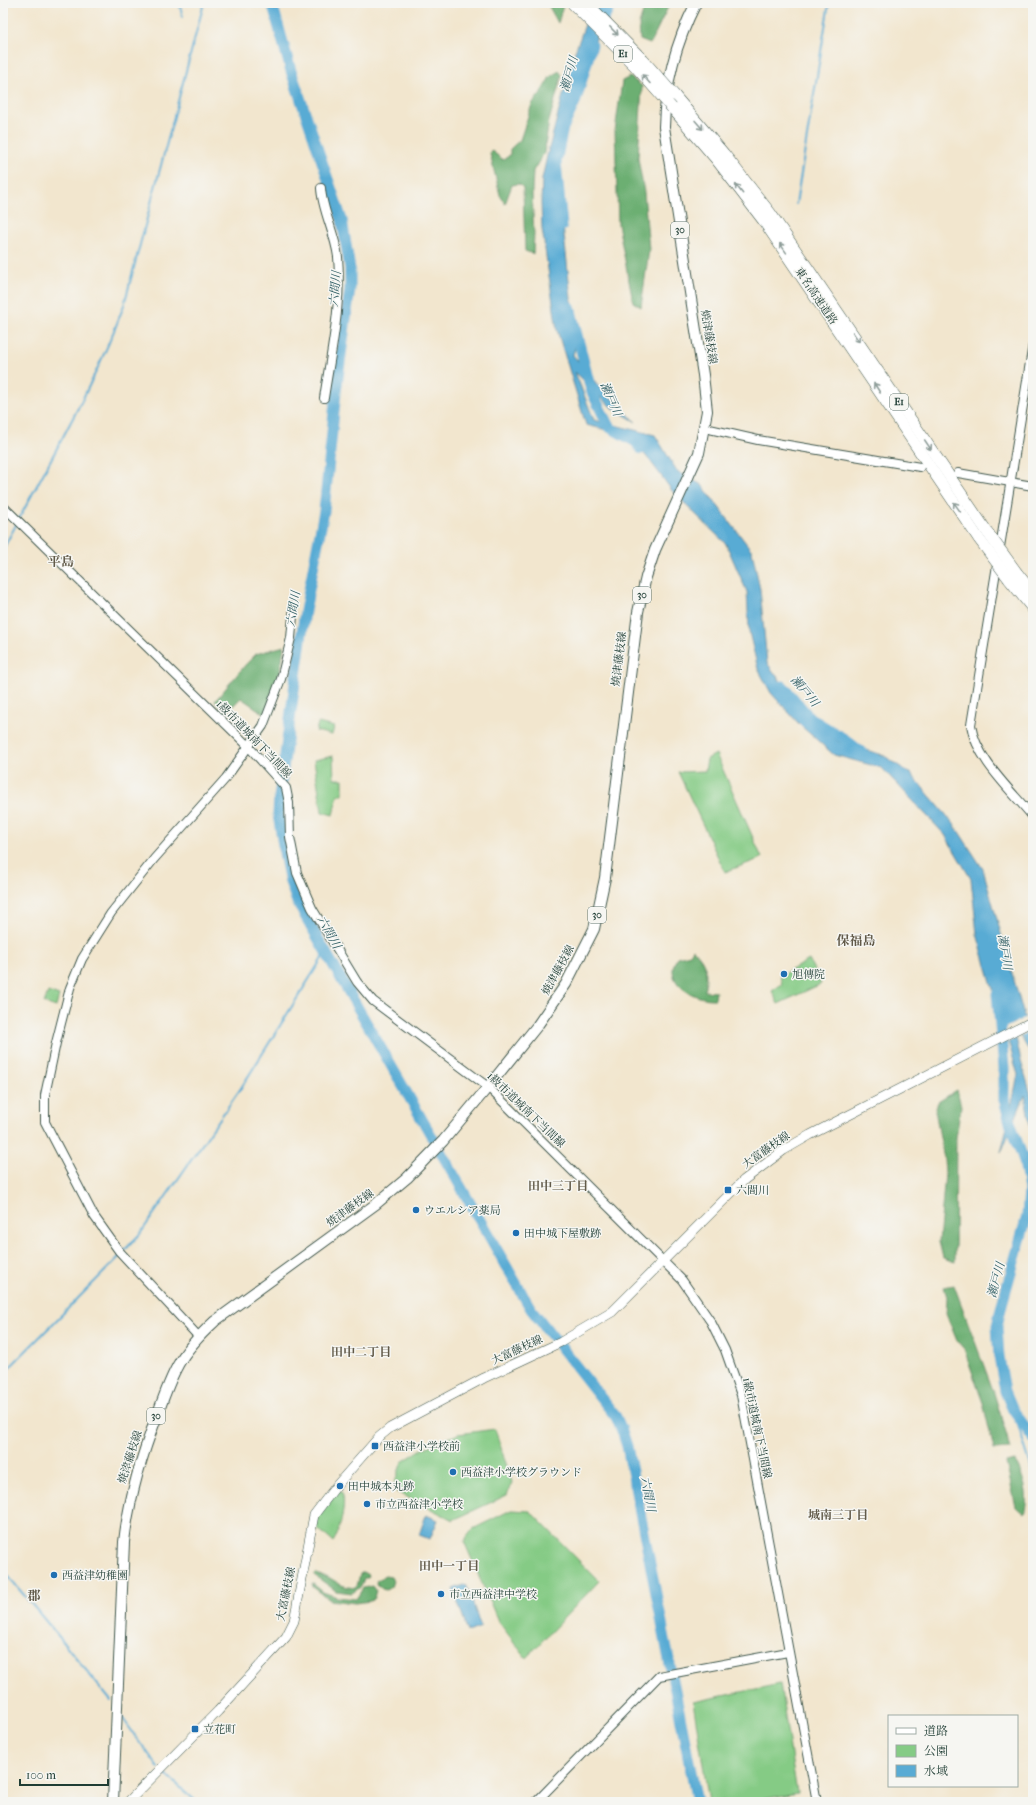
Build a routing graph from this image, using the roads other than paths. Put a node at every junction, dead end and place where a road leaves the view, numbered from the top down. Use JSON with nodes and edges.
{"nodes":[{"id":1,"x":572,"y":3,"type":"edge"},
{"id":2,"x":587,"y":3,"type":"edge"},
{"id":3,"x":696,"y":3,"type":"edge"},
{"id":4,"x":321,"y":188,"type":"dead end"},
{"id":5,"x":807,"y":273,"type":"junction"},
{"id":6,"x":1033,"y":344,"type":"edge"},
{"id":7,"x":324,"y":398,"type":"dead end"},
{"id":8,"x":705,"y":428,"type":"junction"},
{"id":9,"x":920,"y":467,"type":"dead end"},
{"id":10,"x":958,"y":473,"type":"dead end"},
{"id":11,"x":1010,"y":482,"type":"junction"},
{"id":12,"x":1033,"y":486,"type":"edge"},
{"id":13,"x":3,"y":506,"type":"edge"},
{"id":14,"x":984,"y":536,"type":"junction"},
{"id":15,"x":1033,"y":593,"type":"edge"},
{"id":16,"x":294,"y":605,"type":"dead end"},
{"id":17,"x":1033,"y":609,"type":"edge"},
{"id":18,"x":248,"y":746,"type":"junction"},
{"id":19,"x":1033,"y":817,"type":"edge"},
{"id":20,"x":1033,"y":1021,"type":"edge"},
{"id":21,"x":488,"y":1087,"type":"junction"},
{"id":22,"x":664,"y":1261,"type":"junction"},
{"id":23,"x":198,"y":1336,"type":"junction"},
{"id":24,"x":788,"y":1652,"type":"junction"},
{"id":25,"x":113,"y":1802,"type":"edge"},
{"id":26,"x":128,"y":1802,"type":"edge"},
{"id":27,"x":536,"y":1802,"type":"edge"},
{"id":28,"x":817,"y":1802,"type":"edge"}],
"edges":[{"from":5,"to":1,"type":"highway","name":"東名高速道路","number":"E1","one_way":true,"bridge":true},
{"from":2,"to":5,"type":"highway","name":"東名高速道路","number":"E1","one_way":true,"bridge":true},
{"from":3,"to":8,"type":"main road","name":"焼津藤枝線","number":"30"},
{"from":4,"to":7,"type":"street"},
{"from":5,"to":14,"type":"highway","name":"東名高速道路","number":"E1"},
{"from":6,"to":11,"type":"street"},
{"from":8,"to":9,"type":"street"},
{"from":8,"to":21,"type":"main road","name":"焼津藤枝線","number":"30"},
{"from":10,"to":11,"type":"street"},
{"from":11,"to":12,"type":"street"},
{"from":11,"to":19,"type":"street"},
{"from":13,"to":18,"type":"street","name":"1級市道城南下当間線"},
{"from":14,"to":15,"type":"highway","name":"東名高速道路","number":"E1","bridge":true},
{"from":14,"to":17,"type":"highway","name":"東名高速道路","number":"E1","bridge":true},
{"from":16,"to":18,"type":"street"},
{"from":18,"to":21,"type":"street","name":"1級市道城南下当間線"},
{"from":18,"to":23,"type":"street"},
{"from":20,"to":22,"type":"main road","name":"大富藤枝線"},
{"from":21,"to":22,"type":"street","name":"1級市道城南下当間線"},
{"from":21,"to":23,"type":"main road","name":"焼津藤枝線","number":"30"},
{"from":22,"to":24,"type":"street","name":"1級市道城南下当間線"},
{"from":22,"to":26,"type":"main road","name":"大富藤枝線"},
{"from":23,"to":25,"type":"main road","name":"焼津藤枝線","number":"30"},
{"from":24,"to":27,"type":"street"},
{"from":24,"to":28,"type":"street","name":"1級市道城南下当間線"}]}
